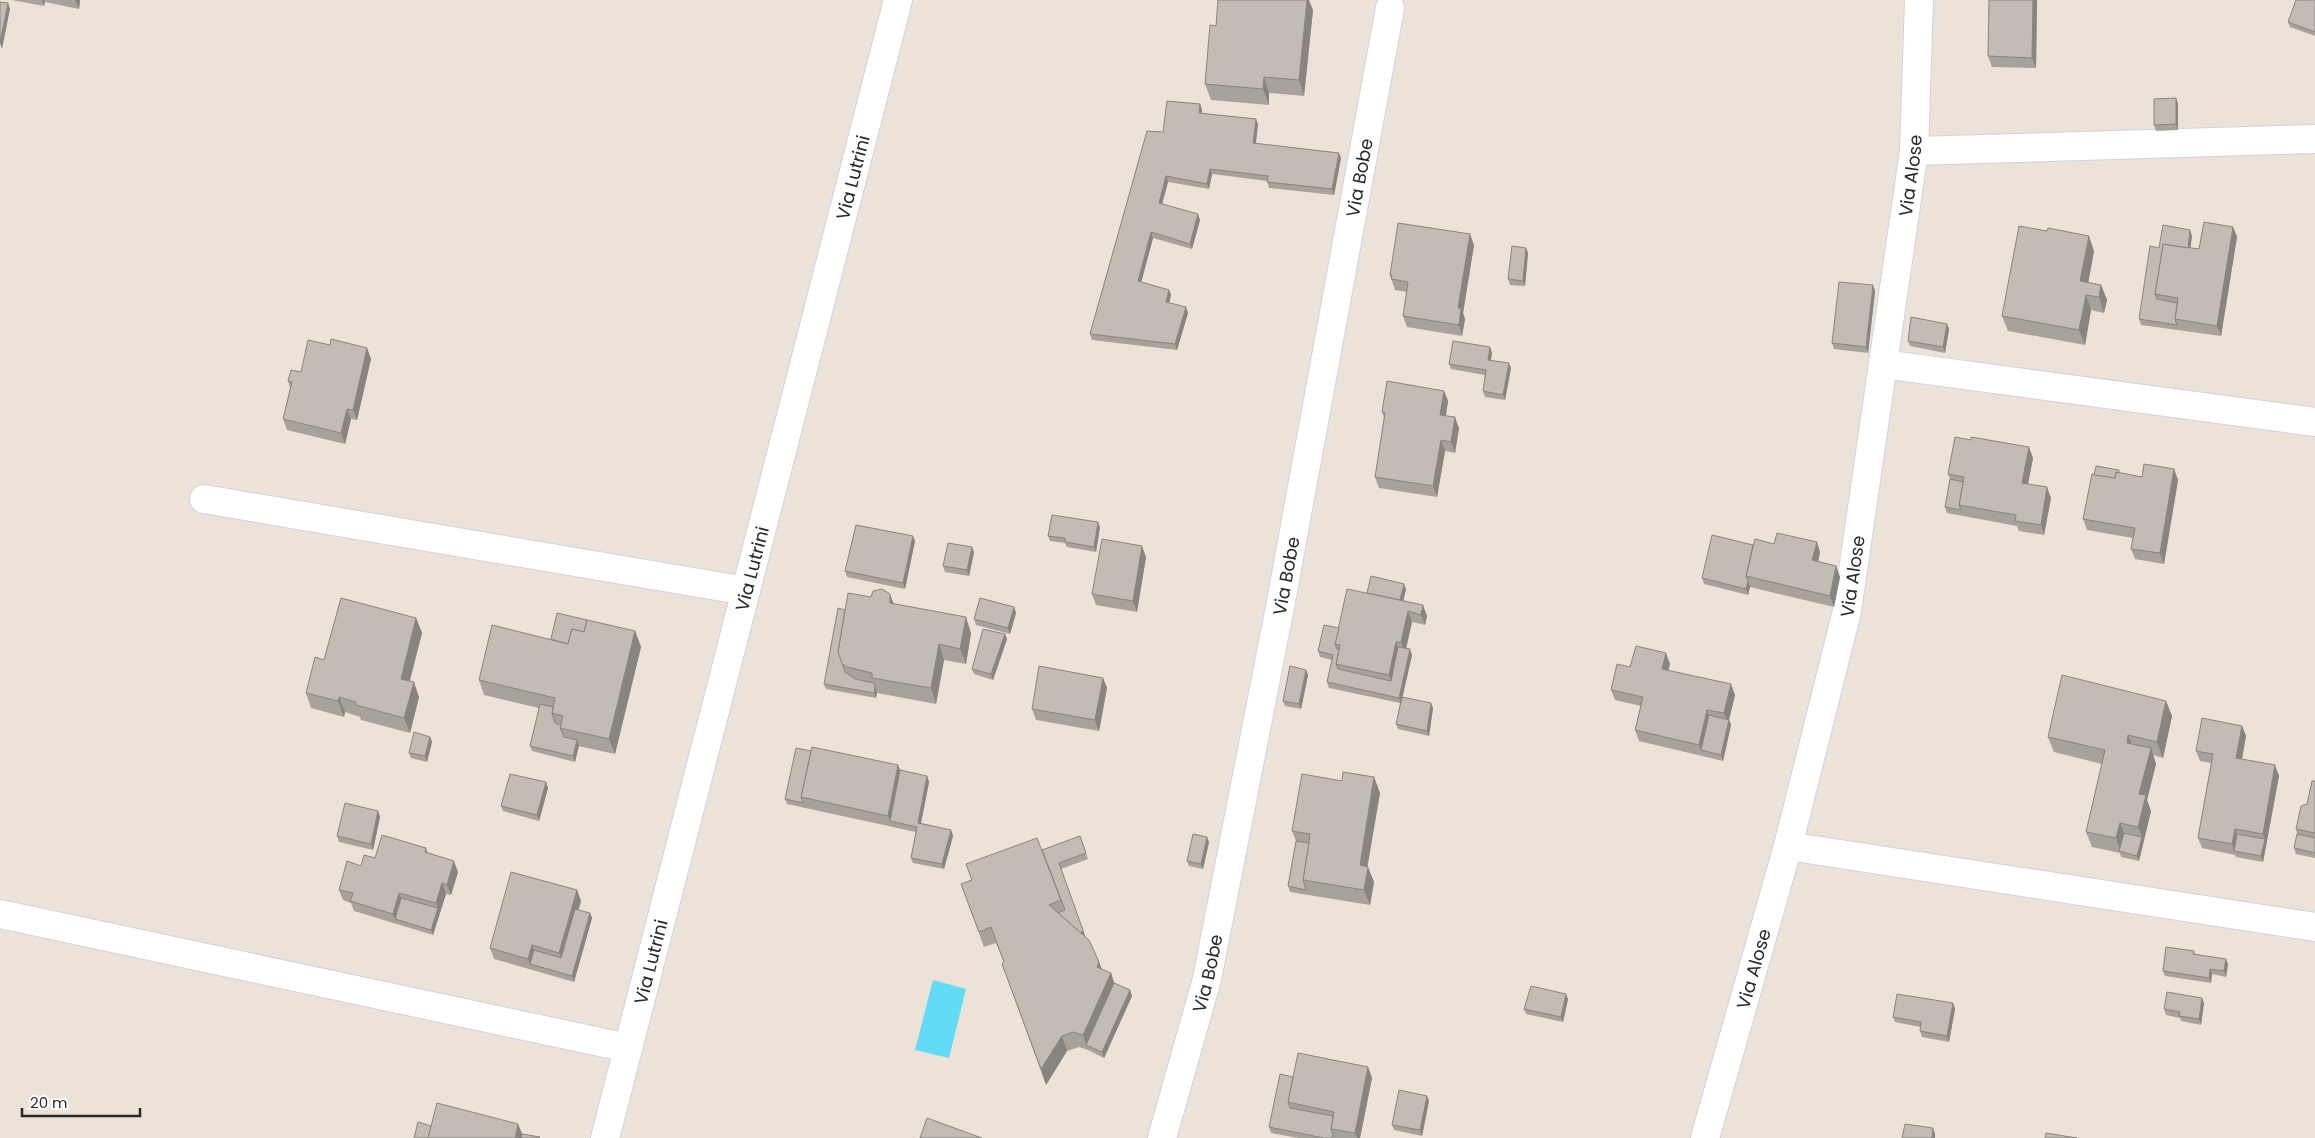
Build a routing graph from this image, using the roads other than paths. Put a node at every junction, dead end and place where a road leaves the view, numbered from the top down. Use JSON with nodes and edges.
{"nodes":[{"id":1,"x":898,"y":0,"type":"edge"},
{"id":2,"x":1919,"y":0,"type":"edge"},
{"id":3,"x":1390,"y":8,"type":"dead end"},
{"id":4,"x":2315,"y":139,"type":"edge"},
{"id":5,"x":1914,"y":151,"type":"junction"},
{"id":6,"x":1883,"y":364,"type":"junction"},
{"id":7,"x":2315,"y":422,"type":"edge"},
{"id":8,"x":204,"y":499,"type":"dead end"},
{"id":9,"x":746,"y":591,"type":"junction"},
{"id":10,"x":1788,"y":846,"type":"junction"},
{"id":11,"x":0,"y":914,"type":"edge"},
{"id":12,"x":2315,"y":927,"type":"edge"},
{"id":13,"x":628,"y":1048,"type":"junction"},
{"id":14,"x":605,"y":1138,"type":"edge"},
{"id":15,"x":1162,"y":1138,"type":"edge"},
{"id":16,"x":1705,"y":1138,"type":"edge"}],
"edges":[{"from":1,"to":9,"type":"street","name":"Via Lutrini"},
{"from":2,"to":5,"type":"street","name":"Via Alose"},
{"from":3,"to":15,"type":"street","name":"Via Bobe"},
{"from":4,"to":5,"type":"street"},
{"from":5,"to":6,"type":"street","name":"Via Alose"},
{"from":6,"to":7,"type":"street"},
{"from":6,"to":10,"type":"street","name":"Via Alose"},
{"from":8,"to":9,"type":"street"},
{"from":9,"to":13,"type":"street","name":"Via Lutrini"},
{"from":10,"to":12,"type":"street"},
{"from":10,"to":16,"type":"street","name":"Via Alose"},
{"from":11,"to":13,"type":"street"},
{"from":13,"to":14,"type":"street","name":"Via Lutrini"}]}
